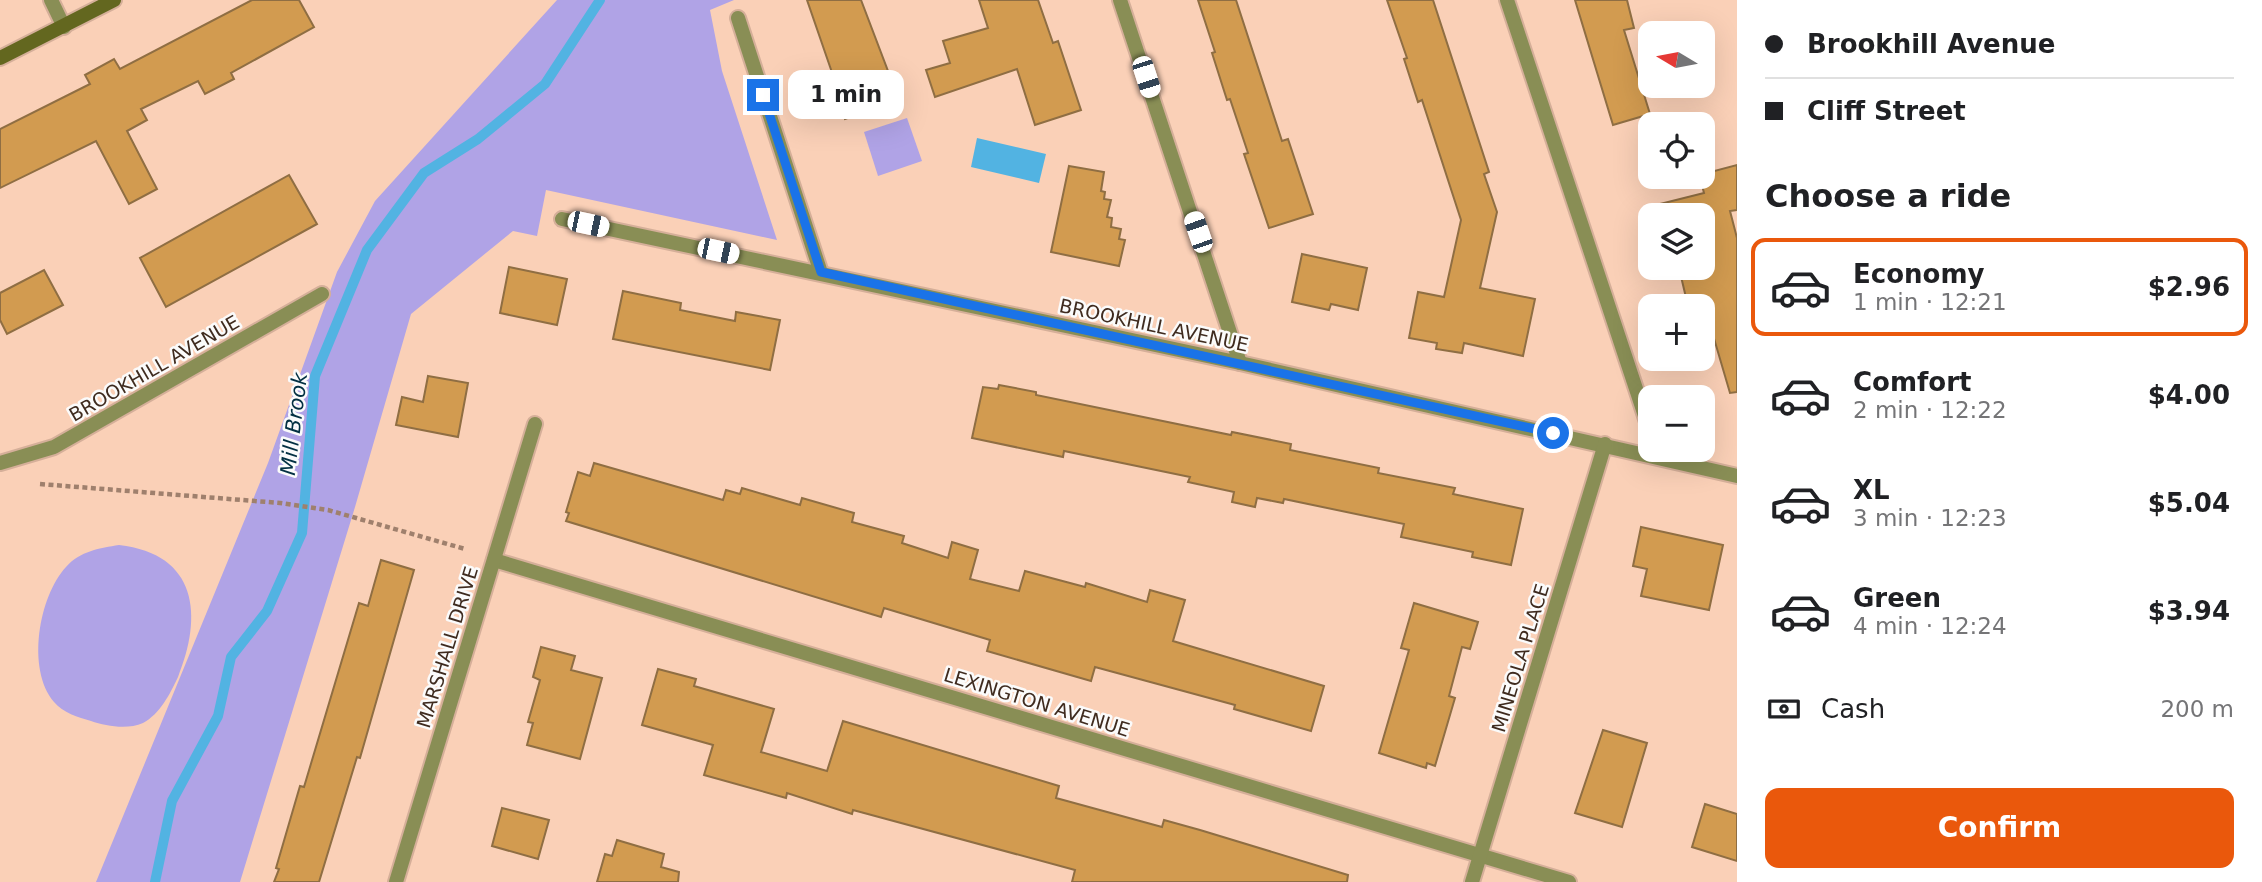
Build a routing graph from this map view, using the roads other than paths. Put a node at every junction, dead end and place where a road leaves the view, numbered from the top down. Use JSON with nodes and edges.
{"nodes":[{"id":1,"x":51,"y":0,"type":"edge"},
{"id":2,"x":114,"y":0,"type":"edge"},
{"id":3,"x":1120,"y":0,"type":"edge"},
{"id":4,"x":1507,"y":0,"type":"edge"},
{"id":5,"x":738,"y":18,"type":"dead end"},
{"id":6,"x":64,"y":27,"type":"junction"},
{"id":7,"x":0,"y":58,"type":"edge"},
{"id":8,"x":562,"y":219,"type":"dead end"},
{"id":9,"x":821,"y":272,"type":"junction"},
{"id":10,"x":322,"y":294,"type":"dead end"},
{"id":11,"x":1240,"y":363,"type":"junction"},
{"id":12,"x":1638,"y":395,"type":"edge"},
{"id":13,"x":535,"y":424,"type":"dead end"},
{"id":14,"x":1605,"y":444,"type":"junction"},
{"id":15,"x":1638,"y":450,"type":"edge"},
{"id":16,"x":1687,"y":462,"type":"edge"},
{"id":17,"x":0,"y":463,"type":"edge"},
{"id":18,"x":1737,"y":476,"type":"edge"},
{"id":19,"x":494,"y":560,"type":"junction"},
{"id":20,"x":1480,"y":855,"type":"junction"},
{"id":21,"x":396,"y":882,"type":"edge"},
{"id":22,"x":1472,"y":882,"type":"edge"},
{"id":23,"x":1569,"y":882,"type":"edge"}],
"edges":[{"from":1,"to":6,"type":"street"},
{"from":2,"to":6,"type":"street"},
{"from":3,"to":11,"type":"street"},
{"from":4,"to":12,"type":"street"},
{"from":5,"to":9,"type":"street"},
{"from":6,"to":7,"type":"street"},
{"from":8,"to":9,"type":"street","name":"BROOKHILL AVENUE"},
{"from":9,"to":11,"type":"street","name":"BROOKHILL AVENUE"},
{"from":10,"to":17,"type":"street","name":"BROOKHILL AVENUE"},
{"from":11,"to":14,"type":"street","name":"BROOKHILL AVENUE"},
{"from":13,"to":19,"type":"street","name":"MARSHALL DRIVE"},
{"from":14,"to":15,"type":"street","name":"BROOKHILL AVENUE"},
{"from":14,"to":20,"type":"street","name":"MINEOLA PLACE"},
{"from":16,"to":18,"type":"street","name":"BROOKHILL AVENUE"},
{"from":19,"to":20,"type":"street","name":"LEXINGTON AVENUE"},
{"from":19,"to":21,"type":"street","name":"MARSHALL DRIVE"},
{"from":20,"to":22,"type":"street","name":"MINEOLA PLACE"},
{"from":20,"to":23,"type":"street","name":"LEXINGTON AVENUE"}]}
